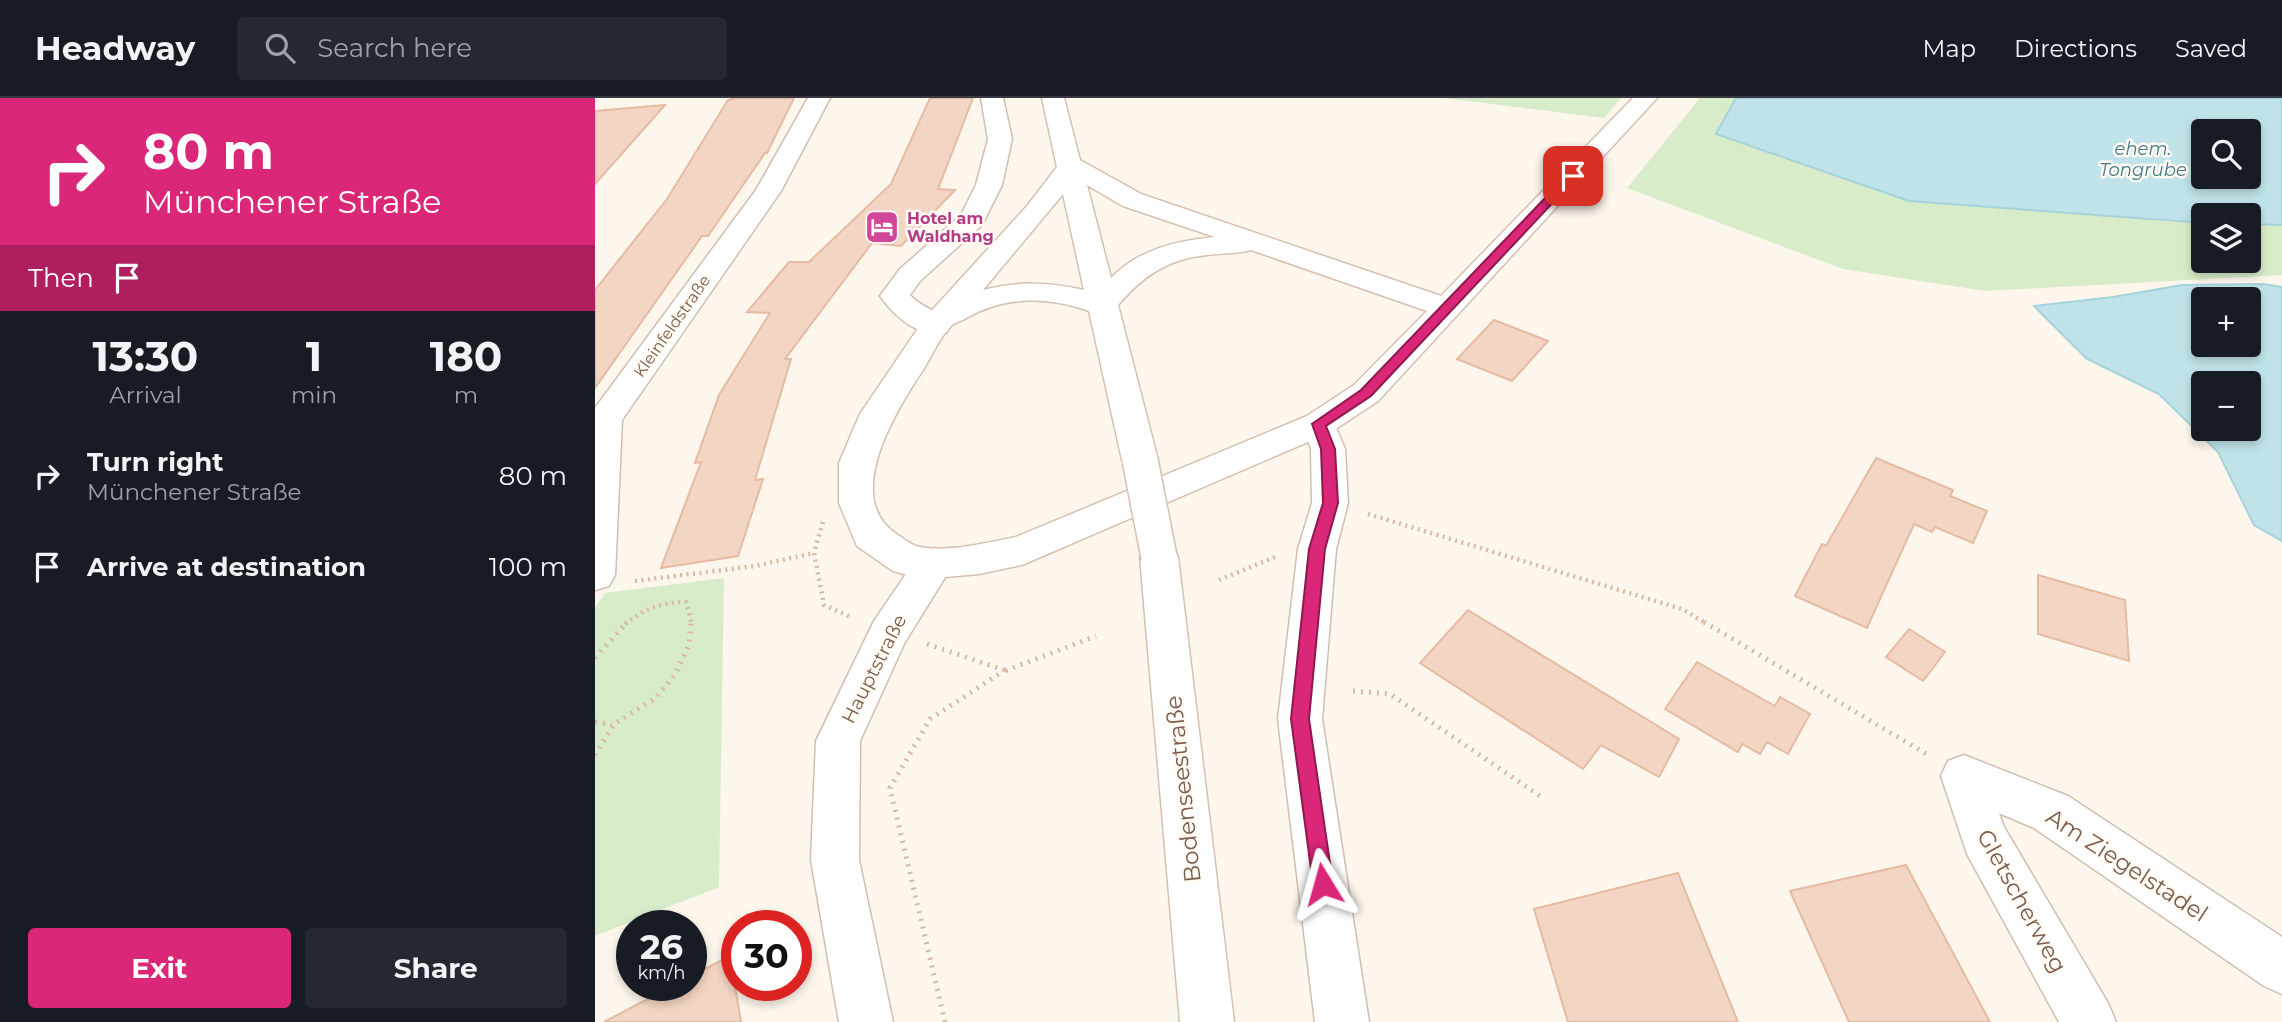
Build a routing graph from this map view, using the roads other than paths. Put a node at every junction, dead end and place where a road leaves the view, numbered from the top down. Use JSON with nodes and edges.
{"nodes":[{"id":1,"x":819,"y":98,"type":"edge"},
{"id":2,"x":992,"y":98,"type":"edge"},
{"id":3,"x":1053,"y":98,"type":"edge"},
{"id":4,"x":1646,"y":98,"type":"edge"},
{"id":5,"x":1071,"y":165,"type":"junction"},
{"id":6,"x":1254,"y":243,"type":"junction"},
{"id":7,"x":1102,"y":304,"type":"junction"},
{"id":8,"x":1445,"y":307,"type":"junction"},
{"id":9,"x":936,"y":325,"type":"junction"},
{"id":10,"x":600,"y":419,"type":"edge"},
{"id":11,"x":1319,"y":424,"type":"junction"},
{"id":12,"x":935,"y":563,"type":"junction"},
{"id":13,"x":595,"y":575,"type":"edge"},
{"id":14,"x":1964,"y":776,"type":"joint"},
{"id":15,"x":2282,"y":968,"type":"edge"},
{"id":16,"x":866,"y":1022,"type":"edge"},
{"id":17,"x":1207,"y":1022,"type":"edge"},
{"id":18,"x":1342,"y":1022,"type":"edge"},
{"id":19,"x":2089,"y":1022,"type":"edge"}],
"edges":[{"from":1,"to":10,"type":"street","name":"Kleinfeldstraße"},
{"from":2,"to":9,"type":"street"},
{"from":3,"to":5,"type":"street","name":"Bodenseestraße"},
{"from":4,"to":8,"type":"street"},
{"from":5,"to":6,"type":"street"},
{"from":5,"to":7,"type":"street","name":"Bodenseestraße"},
{"from":5,"to":9,"type":"street"},
{"from":6,"to":7,"type":"street"},
{"from":6,"to":8,"type":"street"},
{"from":7,"to":9,"type":"street"},
{"from":7,"to":17,"type":"street","name":"Bodenseestraße","bridge":true},
{"from":8,"to":11,"type":"street"},
{"from":9,"to":12,"type":"street"},
{"from":10,"to":13,"type":"street","name":"Kleinfeldstraße"},
{"from":11,"to":12,"type":"street"},
{"from":11,"to":18,"type":"street"},
{"from":12,"to":16,"type":"street","name":"Hauptstraße"},
{"from":14,"to":15,"type":"street","name":"Am Ziegelstadel"},
{"from":14,"to":19,"type":"street","name":"Gletscherweg"}]}
